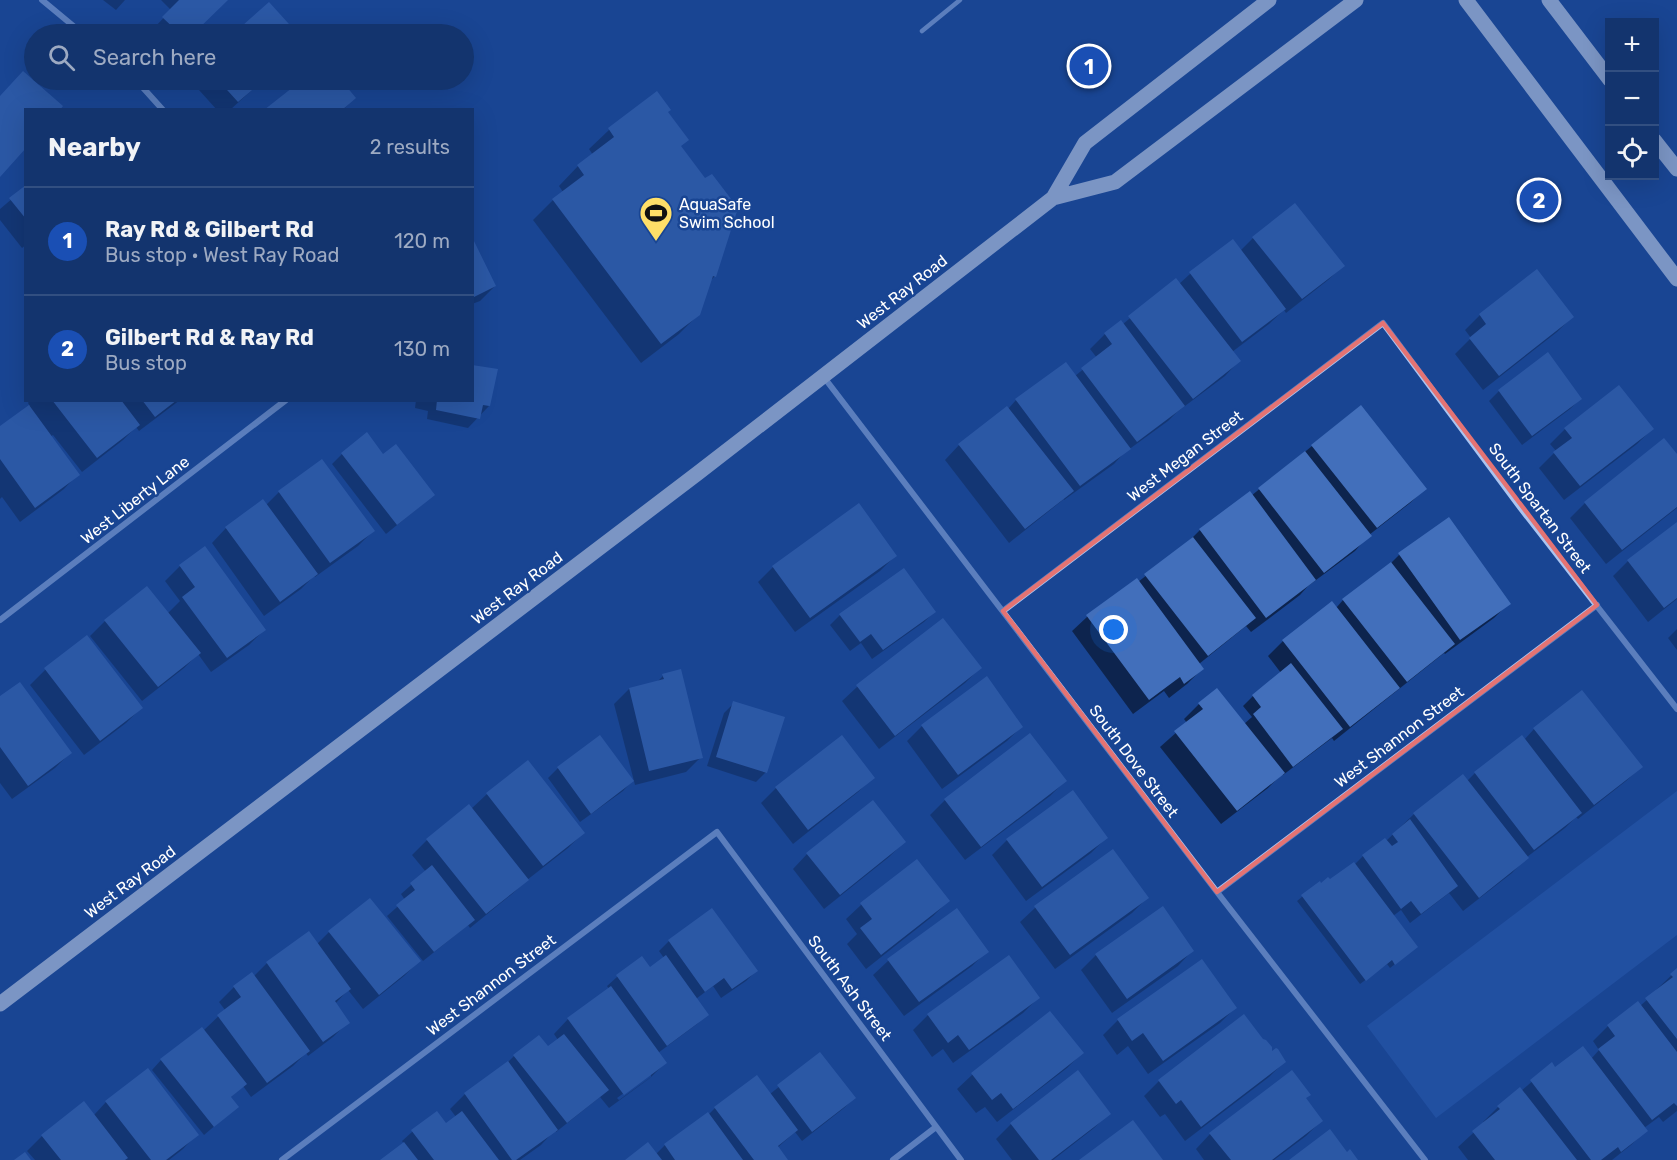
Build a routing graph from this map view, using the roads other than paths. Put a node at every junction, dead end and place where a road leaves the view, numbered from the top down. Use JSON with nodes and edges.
{"nodes":[{"id":1,"x":42,"y":0,"type":"edge"},
{"id":2,"x":960,"y":0,"type":"edge"},
{"id":3,"x":1269,"y":0,"type":"edge"},
{"id":4,"x":1356,"y":0,"type":"edge"},
{"id":5,"x":1466,"y":0,"type":"edge"},
{"id":6,"x":1549,"y":0,"type":"edge"},
{"id":7,"x":71,"y":24,"type":"edge"},
{"id":8,"x":922,"y":31,"type":"dead end"},
{"id":9,"x":1605,"y":73,"type":"edge"},
{"id":10,"x":145,"y":90,"type":"edge"},
{"id":11,"x":161,"y":108,"type":"edge"},
{"id":12,"x":1659,"y":146,"type":"edge"},
{"id":13,"x":1677,"y":169,"type":"edge"},
{"id":14,"x":1053,"y":198,"type":"junction"},
{"id":15,"x":1677,"y":279,"type":"edge"},
{"id":16,"x":1383,"y":322,"type":"joint"},
{"id":17,"x":823,"y":376,"type":"junction"},
{"id":18,"x":283,"y":402,"type":"edge"},
{"id":19,"x":1597,"y":605,"type":"junction"},
{"id":20,"x":1003,"y":611,"type":"junction"},
{"id":21,"x":0,"y":620,"type":"edge"},
{"id":22,"x":1677,"y":709,"type":"edge"},
{"id":23,"x":717,"y":832,"type":"joint"},
{"id":24,"x":1217,"y":892,"type":"junction"},
{"id":25,"x":0,"y":1004,"type":"edge"},
{"id":26,"x":936,"y":1127,"type":"junction"},
{"id":27,"x":282,"y":1160,"type":"edge"},
{"id":28,"x":893,"y":1160,"type":"edge"},
{"id":29,"x":961,"y":1160,"type":"edge"},
{"id":30,"x":1425,"y":1160,"type":"edge"}],
"edges":[{"from":1,"to":7,"type":"street"},
{"from":2,"to":8,"type":"lane"},
{"from":3,"to":14,"type":"main road","name":"West Ray Road"},
{"from":4,"to":14,"type":"main road","name":"West Ray Road"},
{"from":5,"to":15,"type":"main road"},
{"from":6,"to":9,"type":"main road"},
{"from":10,"to":11,"type":"street"},
{"from":12,"to":13,"type":"main road"},
{"from":14,"to":17,"type":"main road","name":"West Ray Road"},
{"from":16,"to":19,"type":"street","name":"South Spartan Street"},
{"from":16,"to":20,"type":"street","name":"West Megan Street"},
{"from":17,"to":20,"type":"street","name":"South Dove Street"},
{"from":17,"to":25,"type":"main road","name":"West Ray Road"},
{"from":18,"to":21,"type":"street","name":"West Liberty Lane"},
{"from":19,"to":22,"type":"street","name":"South Spartan Street"},
{"from":19,"to":24,"type":"street","name":"West Shannon Street"},
{"from":20,"to":24,"type":"street","name":"South Dove Street"},
{"from":23,"to":26,"type":"street","name":"South Ash Street"},
{"from":23,"to":27,"type":"street","name":"West Shannon Street"},
{"from":24,"to":30,"type":"street","name":"South Dove Street"},
{"from":26,"to":28,"type":"street"},
{"from":26,"to":29,"type":"street","name":"South Ash Street"}]}
